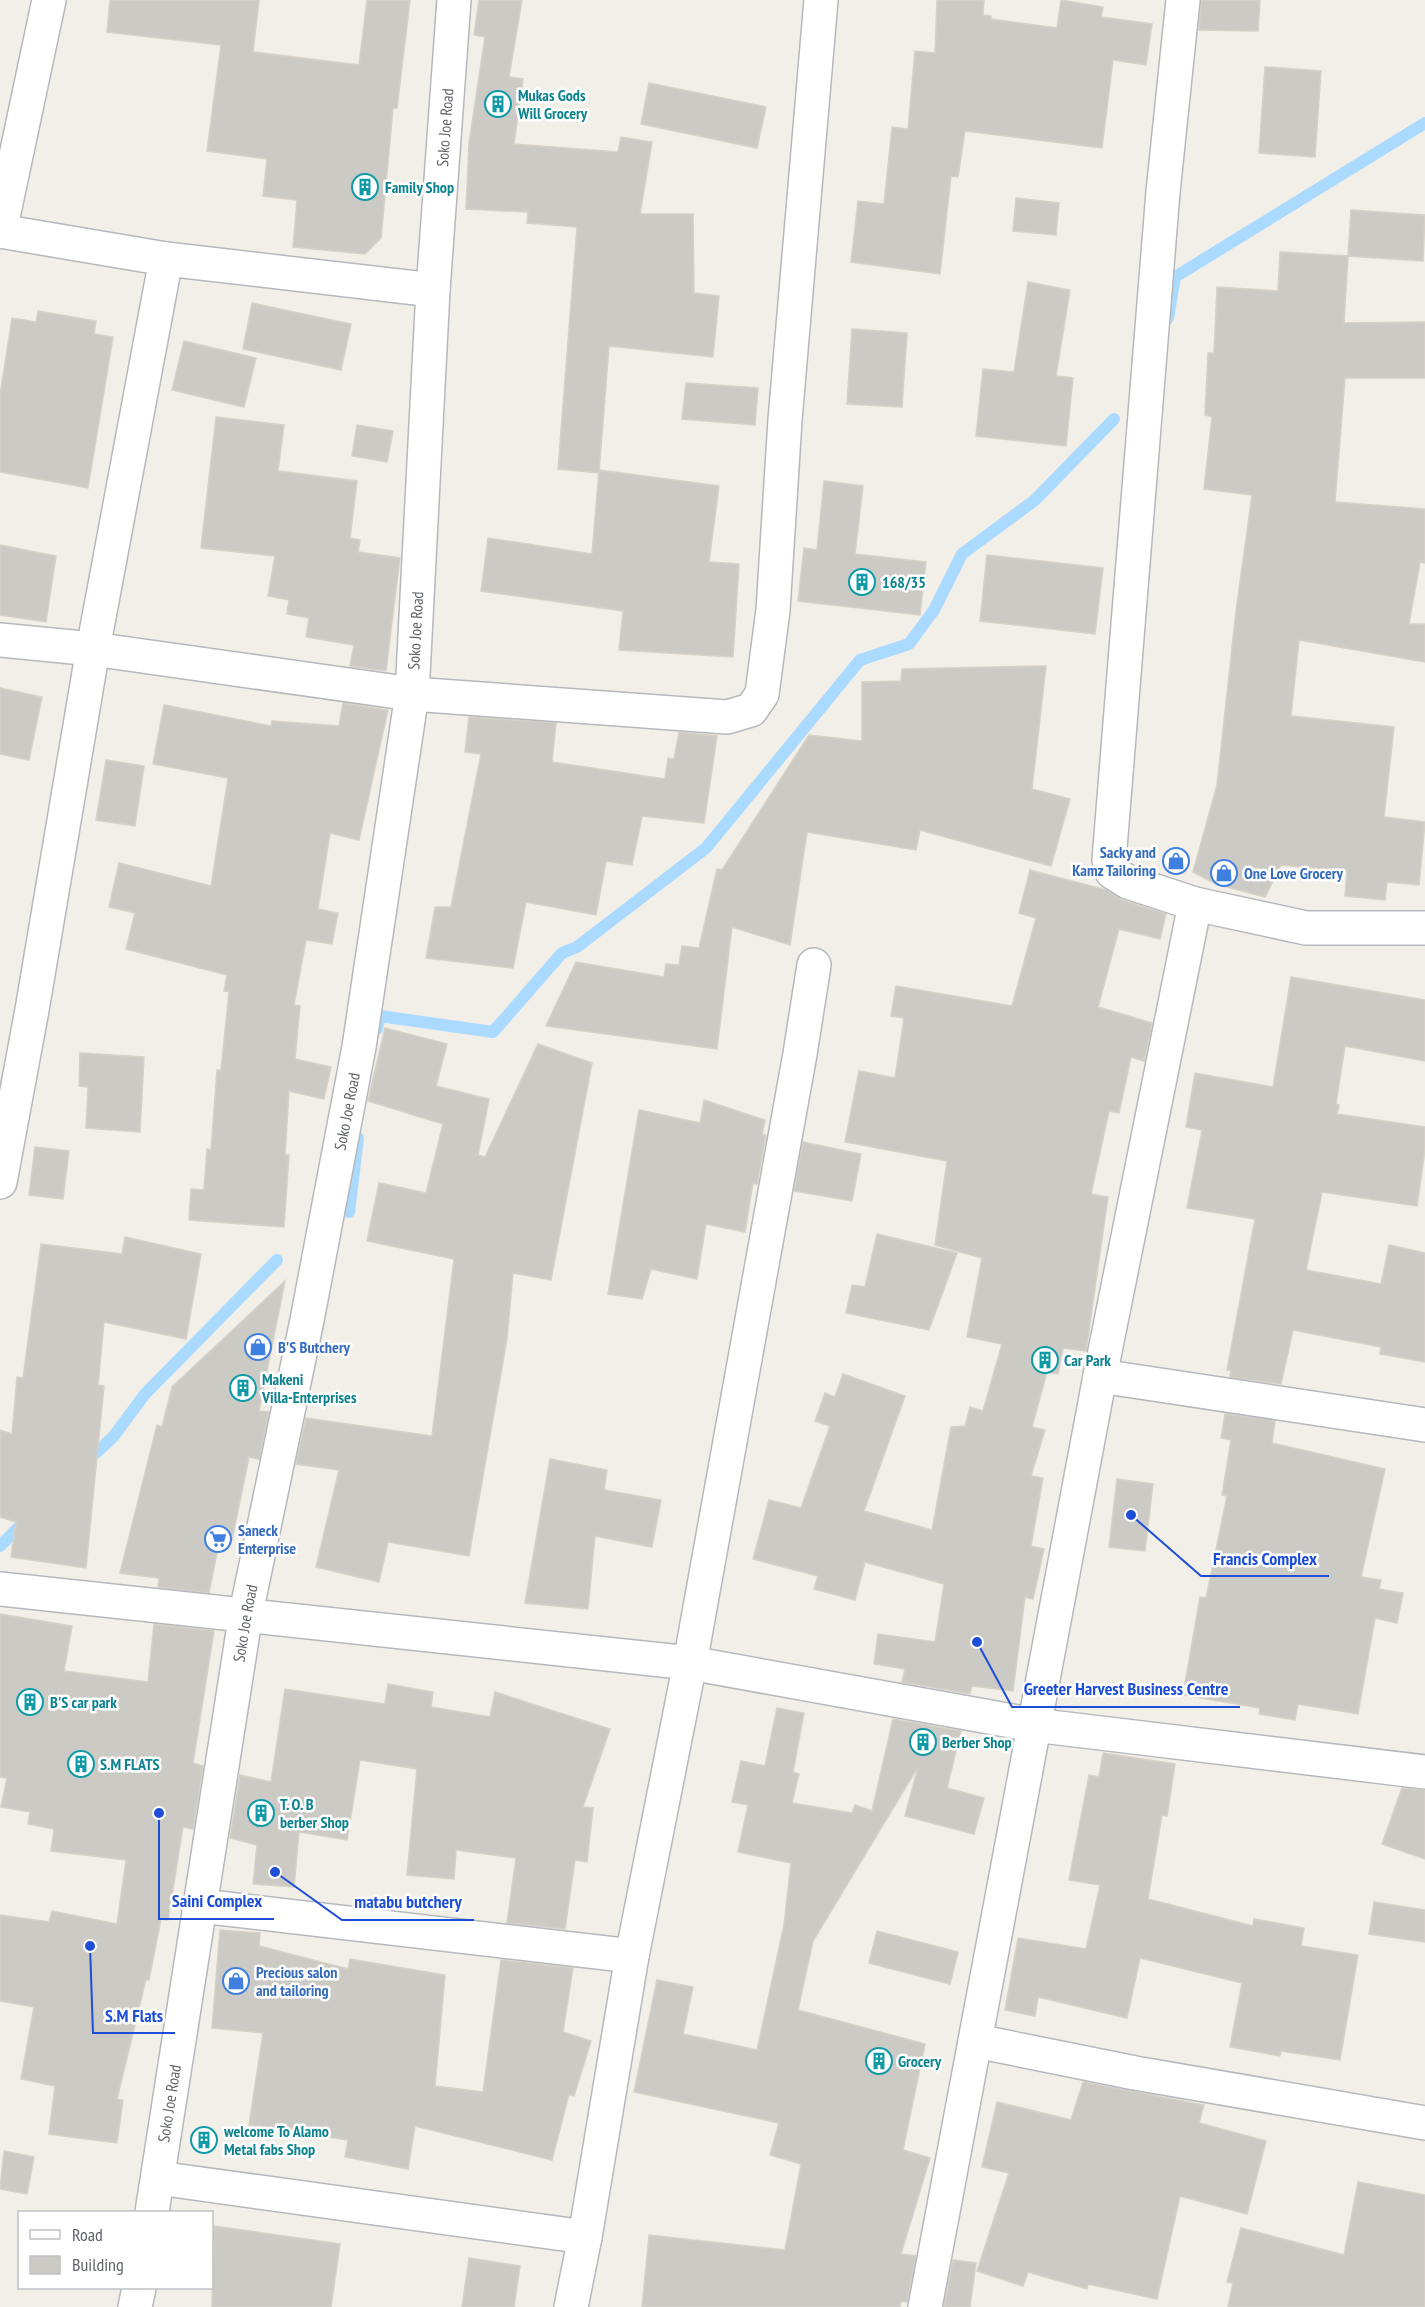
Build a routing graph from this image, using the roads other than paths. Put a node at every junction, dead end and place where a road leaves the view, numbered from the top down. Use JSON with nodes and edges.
{"nodes":[{"id":1,"x":49,"y":0,"type":"edge"},
{"id":2,"x":454,"y":0,"type":"edge"},
{"id":3,"x":821,"y":0,"type":"edge"},
{"id":4,"x":1183,"y":0,"type":"edge"},
{"id":5,"x":0,"y":231,"type":"edge"},
{"id":6,"x":166,"y":259,"type":"junction"},
{"id":7,"x":433,"y":290,"type":"junction"},
{"id":8,"x":0,"y":640,"type":"edge"},
{"id":9,"x":93,"y":649,"type":"junction"},
{"id":10,"x":412,"y":694,"type":"junction"},
{"id":11,"x":1195,"y":904,"type":"junction"},
{"id":12,"x":1425,"y":928,"type":"edge"},
{"id":13,"x":814,"y":965,"type":"dead end"},
{"id":14,"x":0,"y":1182,"type":"edge"},
{"id":15,"x":1100,"y":1376,"type":"junction"},
{"id":16,"x":1425,"y":1425,"type":"edge"},
{"id":17,"x":0,"y":1589,"type":"edge"},
{"id":18,"x":246,"y":1613,"type":"junction"},
{"id":19,"x":690,"y":1663,"type":"junction"},
{"id":20,"x":1034,"y":1725,"type":"junction"},
{"id":21,"x":1425,"y":1772,"type":"edge"},
{"id":22,"x":201,"y":1906,"type":"junction"},
{"id":23,"x":632,"y":1956,"type":"junction"},
{"id":24,"x":976,"y":2041,"type":"junction"},
{"id":25,"x":1425,"y":2123,"type":"edge"},
{"id":26,"x":158,"y":2178,"type":"junction"},
{"id":27,"x":152,"y":2211,"type":"edge"},
{"id":28,"x":585,"y":2236,"type":"junction"},
{"id":29,"x":139,"y":2289,"type":"edge"},
{"id":30,"x":135,"y":2307,"type":"edge"},
{"id":31,"x":571,"y":2307,"type":"edge"},
{"id":32,"x":925,"y":2307,"type":"edge"}],
"edges":[{"from":1,"to":5,"type":"street"},
{"from":2,"to":7,"type":"street","name":"Soko Joe Road"},
{"from":3,"to":10,"type":"street"},
{"from":4,"to":11,"type":"street"},
{"from":5,"to":6,"type":"street"},
{"from":6,"to":7,"type":"street"},
{"from":6,"to":9,"type":"street"},
{"from":7,"to":10,"type":"street","name":"Soko Joe Road"},
{"from":8,"to":9,"type":"street"},
{"from":9,"to":10,"type":"street"},
{"from":9,"to":14,"type":"street"},
{"from":10,"to":18,"type":"street","name":"Soko Joe Road"},
{"from":11,"to":12,"type":"street"},
{"from":11,"to":15,"type":"street"},
{"from":13,"to":19,"type":"street"},
{"from":15,"to":16,"type":"street"},
{"from":15,"to":20,"type":"street"},
{"from":17,"to":18,"type":"street"},
{"from":18,"to":19,"type":"street"},
{"from":18,"to":22,"type":"street","name":"Soko Joe Road"},
{"from":19,"to":20,"type":"street"},
{"from":19,"to":23,"type":"street"},
{"from":20,"to":21,"type":"street"},
{"from":20,"to":24,"type":"street"},
{"from":22,"to":23,"type":"street"},
{"from":22,"to":26,"type":"street","name":"Soko Joe Road"},
{"from":23,"to":28,"type":"street"},
{"from":24,"to":25,"type":"street"},
{"from":24,"to":32,"type":"street"},
{"from":26,"to":27,"type":"street","name":"Soko Joe Road"},
{"from":26,"to":28,"type":"street"},
{"from":28,"to":31,"type":"street"},
{"from":29,"to":30,"type":"street"}]}
